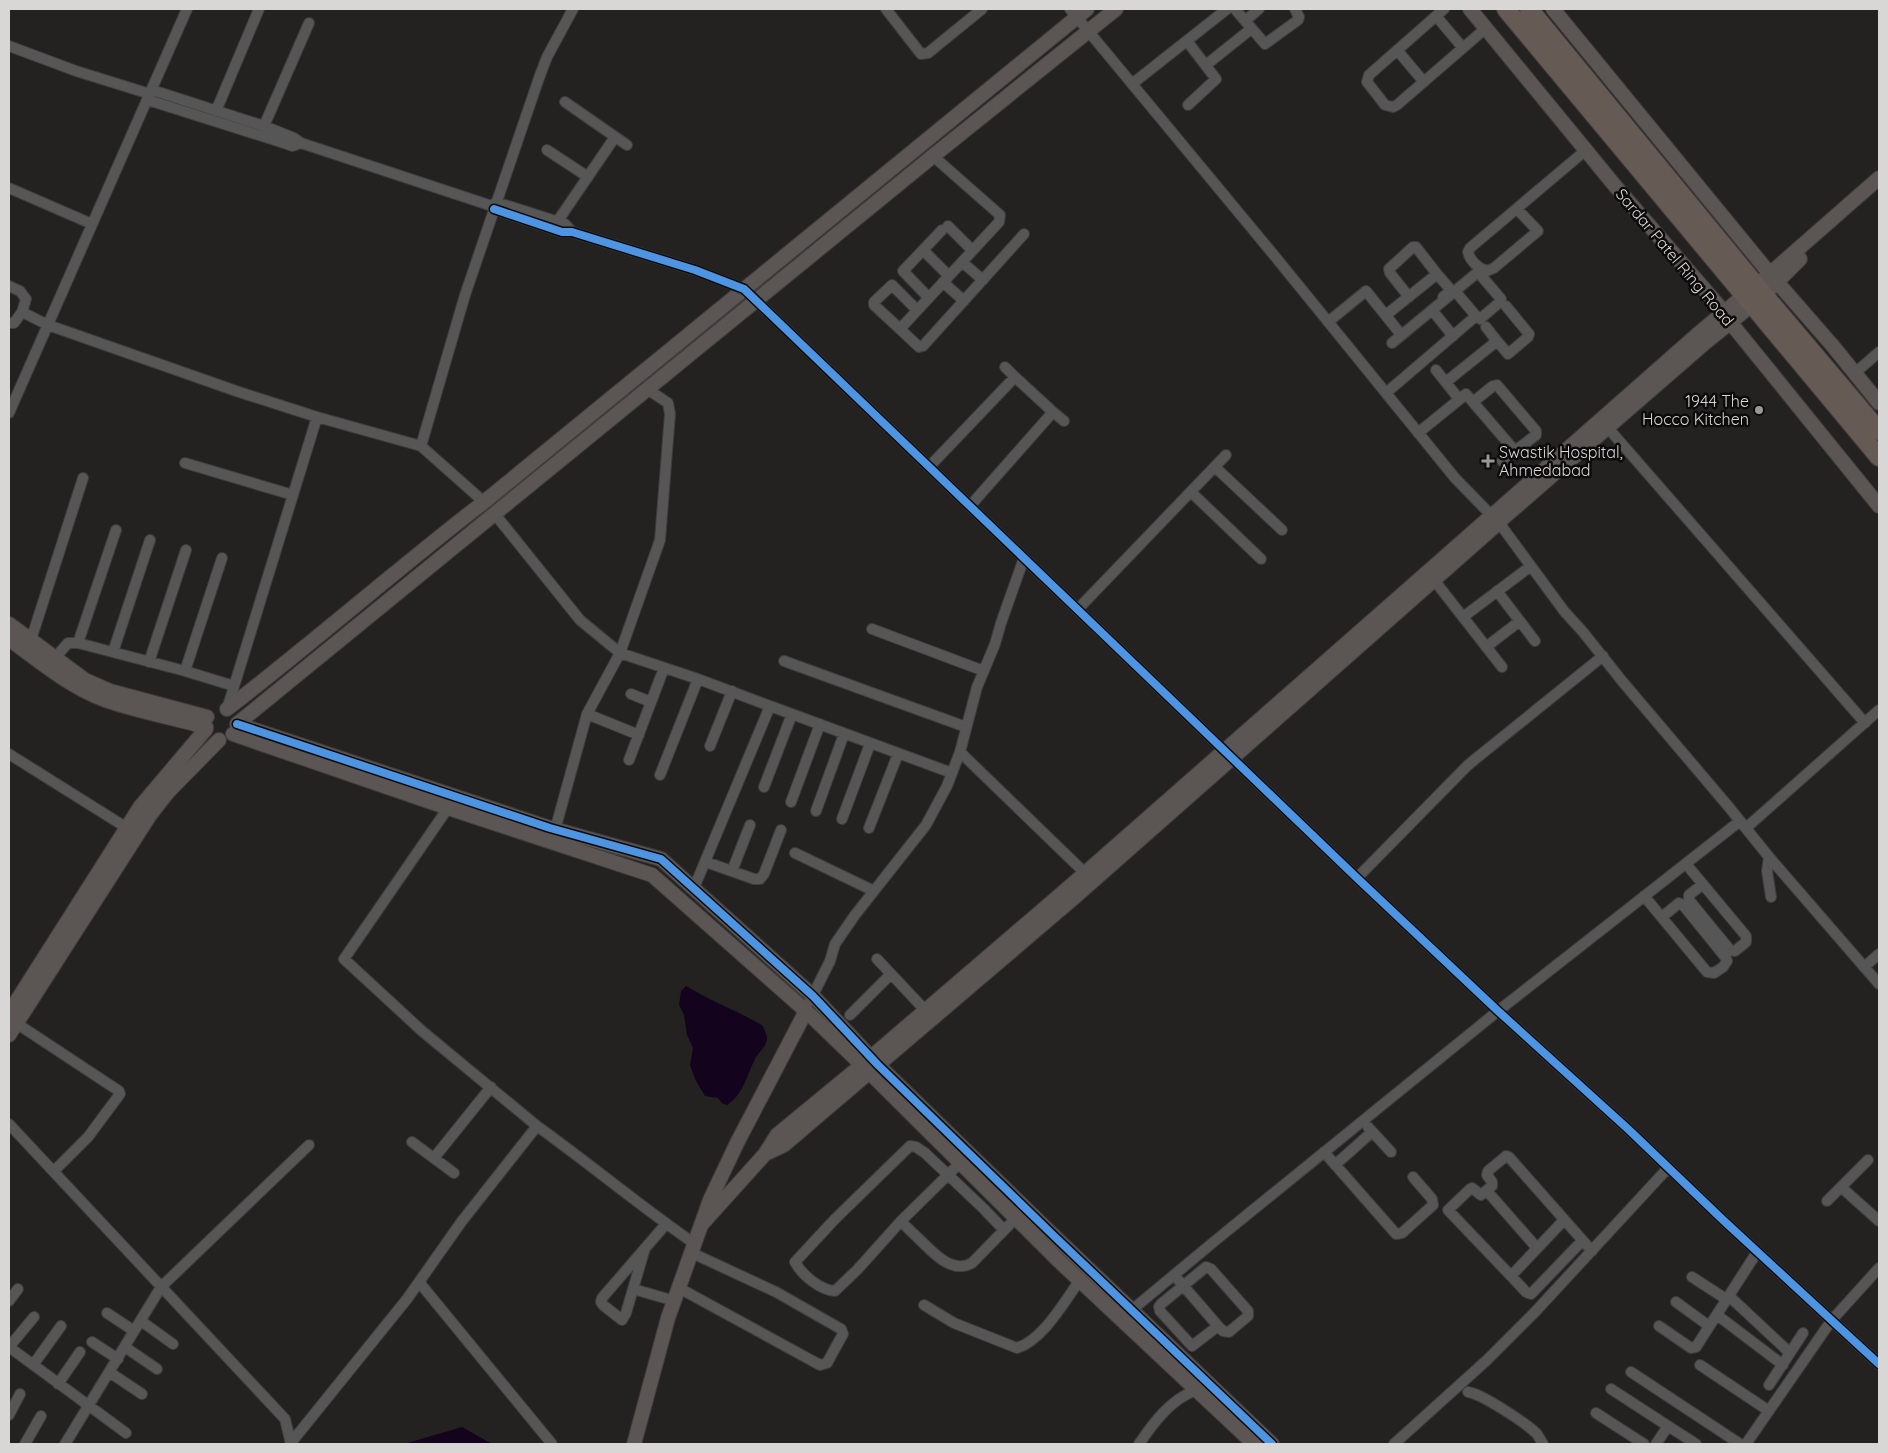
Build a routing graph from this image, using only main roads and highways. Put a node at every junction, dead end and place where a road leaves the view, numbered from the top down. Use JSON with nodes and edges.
{"nodes":[{"id":1,"x":1506,"y":9,"type":"edge"},
{"id":2,"x":1529,"y":9,"type":"edge"},
{"id":3,"x":1761,"y":290,"type":"junction"},
{"id":4,"x":1879,"y":431,"type":"edge"},
{"id":5,"x":1879,"y":457,"type":"edge"}],
"edges":[{"from":1,"to":3,"type":"highway","name":"Sardar Patel Ring Road"},
{"from":2,"to":3,"type":"highway","name":"Sardar Patel Ring Road"},
{"from":3,"to":4,"type":"highway","name":"Sardar Patel Ring Road"},
{"from":3,"to":5,"type":"highway","name":"Sardar Patel Ring Road"}]}
